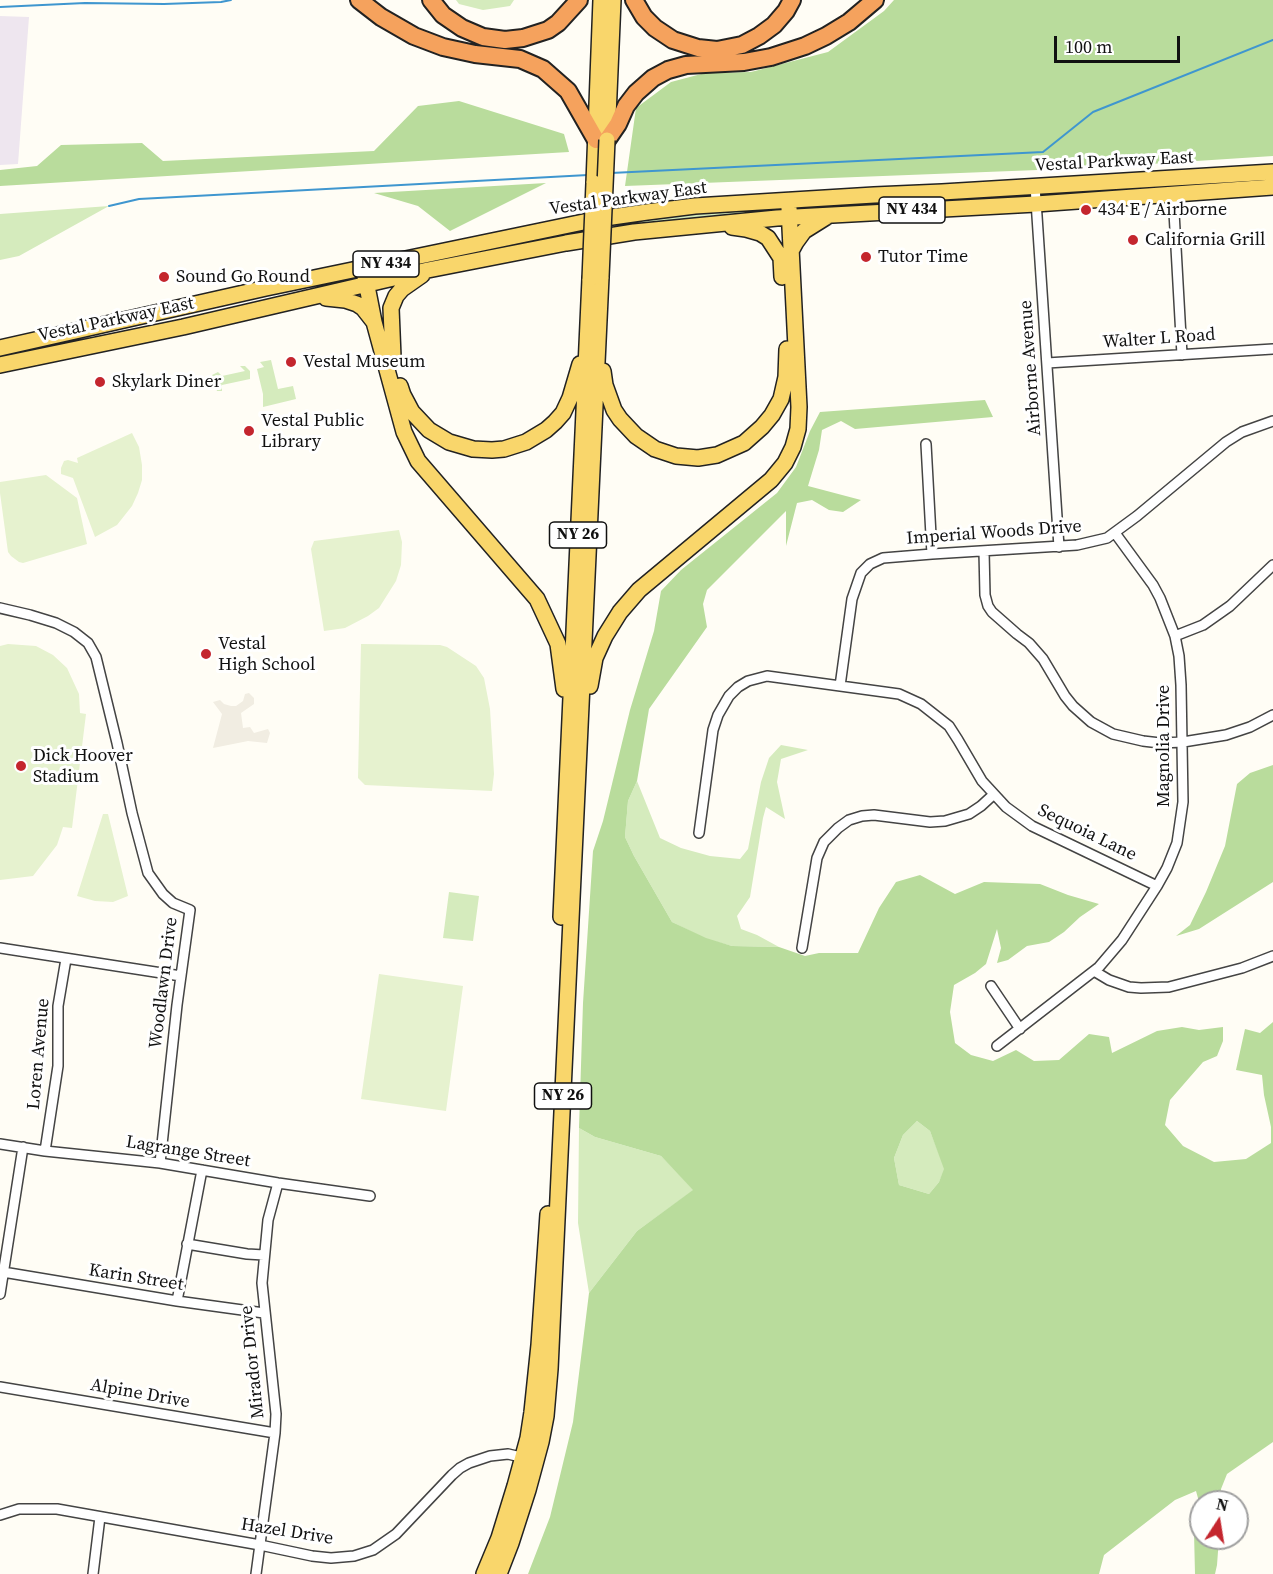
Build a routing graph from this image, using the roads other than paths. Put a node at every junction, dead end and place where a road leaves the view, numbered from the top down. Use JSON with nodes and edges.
{"nodes":[{"id":1,"x":359,"y":0,"type":"edge"},
{"id":2,"x":431,"y":0,"type":"edge"},
{"id":3,"x":579,"y":0,"type":"edge"},
{"id":4,"x":601,"y":0,"type":"edge"},
{"id":5,"x":613,"y":0,"type":"edge"},
{"id":6,"x":634,"y":0,"type":"edge"},
{"id":7,"x":792,"y":0,"type":"edge"},
{"id":8,"x":875,"y":0,"type":"edge"},
{"id":9,"x":601,"y":140,"type":"junction"},
{"id":10,"x":1273,"y":172,"type":"edge"},
{"id":11,"x":1035,"y":186,"type":"junction"},
{"id":12,"x":1273,"y":187,"type":"edge"},
{"id":13,"x":1173,"y":194,"type":"junction"},
{"id":14,"x":782,"y":201,"type":"junction"},
{"id":15,"x":1036,"y":204,"type":"junction"},
{"id":16,"x":829,"y":215,"type":"junction"},
{"id":17,"x":783,"y":218,"type":"junction"},
{"id":18,"x":711,"y":224,"type":"junction"},
{"id":19,"x":786,"y":256,"type":"junction"},
{"id":20,"x":428,"y":270,"type":"junction"},
{"id":21,"x":370,"y":275,"type":"junction"},
{"id":22,"x":311,"y":297,"type":"junction"},
{"id":23,"x":375,"y":322,"type":"junction"},
{"id":24,"x":593,"y":337,"type":"junction"},
{"id":25,"x":0,"y":348,"type":"edge"},
{"id":26,"x":1273,"y":349,"type":"edge"},
{"id":27,"x":1182,"y":355,"type":"junction"},
{"id":28,"x":393,"y":357,"type":"junction"},
{"id":29,"x":1047,"y":363,"type":"junction"},
{"id":30,"x":0,"y":365,"type":"edge"},
{"id":31,"x":1273,"y":421,"type":"edge"},
{"id":32,"x":926,"y":444,"type":"dead end"},
{"id":33,"x":1115,"y":532,"type":"junction"},
{"id":34,"x":1059,"y":547,"type":"junction"},
{"id":35,"x":984,"y":551,"type":"junction"},
{"id":36,"x":932,"y":554,"type":"junction"},
{"id":37,"x":1273,"y":565,"type":"edge"},
{"id":38,"x":0,"y":608,"type":"edge"},
{"id":39,"x":1175,"y":636,"type":"junction"},
{"id":40,"x":840,"y":686,"type":"junction"},
{"id":41,"x":1273,"y":715,"type":"edge"},
{"id":42,"x":575,"y":732,"type":"junction"},
{"id":43,"x":1183,"y":742,"type":"junction"},
{"id":44,"x":993,"y":795,"type":"junction"},
{"id":45,"x":699,"y":833,"type":"dead end"},
{"id":46,"x":1157,"y":886,"type":"junction"},
{"id":47,"x":0,"y":948,"type":"edge"},
{"id":48,"x":802,"y":948,"type":"dead end"},
{"id":49,"x":1273,"y":956,"type":"edge"},
{"id":50,"x":66,"y":959,"type":"junction"},
{"id":51,"x":1094,"y":971,"type":"junction"},
{"id":52,"x":180,"y":976,"type":"junction"},
{"id":53,"x":991,"y":987,"type":"dead end"},
{"id":54,"x":1020,"y":1029,"type":"junction"},
{"id":55,"x":997,"y":1047,"type":"dead end"},
{"id":56,"x":0,"y":1144,"type":"edge"},
{"id":57,"x":22,"y":1147,"type":"junction"},
{"id":58,"x":45,"y":1151,"type":"junction"},
{"id":59,"x":160,"y":1163,"type":"junction"},
{"id":60,"x":202,"y":1170,"type":"junction"},
{"id":61,"x":278,"y":1183,"type":"junction"},
{"id":62,"x":370,"y":1196,"type":"dead end"},
{"id":63,"x":187,"y":1244,"type":"junction"},
{"id":64,"x":264,"y":1255,"type":"junction"},
{"id":65,"x":3,"y":1272,"type":"junction"},
{"id":66,"x":0,"y":1294,"type":"edge"},
{"id":67,"x":177,"y":1301,"type":"junction"},
{"id":68,"x":264,"y":1313,"type":"junction"},
{"id":69,"x":0,"y":1387,"type":"edge"},
{"id":70,"x":275,"y":1432,"type":"junction"},
{"id":71,"x":529,"y":1459,"type":"junction"},
{"id":72,"x":0,"y":1515,"type":"edge"},
{"id":73,"x":100,"y":1517,"type":"junction"},
{"id":74,"x":260,"y":1545,"type":"junction"},
{"id":75,"x":93,"y":1574,"type":"edge"},
{"id":76,"x":256,"y":1574,"type":"edge"},
{"id":77,"x":484,"y":1574,"type":"edge"},
{"id":78,"x":499,"y":1574,"type":"edge"}],
"edges":[{"from":1,"to":9,"type":"highway"},
{"from":2,"to":3,"type":"highway"},
{"from":4,"to":9,"type":"main road","number":"NY 26"},
{"from":5,"to":9,"type":"main road","number":"NY 26"},
{"from":6,"to":7,"type":"highway"},
{"from":8,"to":9,"type":"highway"},
{"from":9,"to":24,"type":"main road","number":"NY 26","bridge":true},
{"from":10,"to":11,"type":"main road","name":"Vestal Parkway East","number":"NY 434"},
{"from":11,"to":14,"type":"main road","name":"Vestal Parkway East","number":"NY 434"},
{"from":11,"to":15,"type":"street","name":"Airborne Avenue"},
{"from":12,"to":13,"type":"main road","name":"Vestal Parkway East","number":"NY 434"},
{"from":13,"to":15,"type":"main road","name":"Vestal Parkway East","number":"NY 434"},
{"from":13,"to":27,"type":"street"},
{"from":14,"to":17,"type":"main road"},
{"from":14,"to":21,"type":"main road","name":"Vestal Parkway East","number":"NY 434"},
{"from":15,"to":16,"type":"main road","name":"Vestal Parkway East","number":"NY 434"},
{"from":15,"to":29,"type":"street","name":"Airborne Avenue"},
{"from":16,"to":17,"type":"main road","name":"Vestal Parkway East","number":"NY 434"},
{"from":16,"to":19,"type":"main road"},
{"from":17,"to":18,"type":"main road","name":"Vestal Parkway East","number":"NY 434"},
{"from":17,"to":19,"type":"main road"},
{"from":18,"to":19,"type":"main road"},
{"from":18,"to":20,"type":"main road","name":"Vestal Parkway East","number":"NY 434"},
{"from":19,"to":24,"type":"main road"},
{"from":19,"to":42,"type":"main road"},
{"from":20,"to":21,"type":"main road","name":"Vestal Parkway East","number":"NY 434"},
{"from":20,"to":28,"type":"main road"},
{"from":21,"to":22,"type":"main road","name":"Vestal Parkway East","number":"NY 434"},
{"from":21,"to":23,"type":"main road"},
{"from":21,"to":25,"type":"main road","name":"Vestal Parkway East","number":"NY 434"},
{"from":21,"to":28,"type":"main road"},
{"from":22,"to":23,"type":"main road"},
{"from":22,"to":30,"type":"main road","name":"Vestal Parkway East","number":"NY 434"},
{"from":23,"to":42,"type":"main road"},
{"from":24,"to":28,"type":"main road"},
{"from":24,"to":42,"type":"main road","number":"NY 26"},
{"from":26,"to":27,"type":"street","name":"Walter L Road"},
{"from":27,"to":29,"type":"street","name":"Walter L Road"},
{"from":29,"to":34,"type":"street","name":"Airborne Avenue"},
{"from":31,"to":33,"type":"street","name":"Imperial Woods Drive"},
{"from":32,"to":36,"type":"street"},
{"from":33,"to":34,"type":"street","name":"Imperial Woods Drive"},
{"from":33,"to":39,"type":"street","name":"Magnolia Drive"},
{"from":34,"to":35,"type":"street","name":"Imperial Woods Drive"},
{"from":35,"to":36,"type":"street","name":"Imperial Woods Drive"},
{"from":35,"to":43,"type":"street"},
{"from":36,"to":40,"type":"street","name":"Imperial Woods Drive"},
{"from":37,"to":39,"type":"street"},
{"from":38,"to":52,"type":"street","name":"Woodlawn Drive"},
{"from":39,"to":43,"type":"street","name":"Magnolia Drive"},
{"from":40,"to":44,"type":"street","name":"Sequoia Lane"},
{"from":40,"to":45,"type":"street","name":"Sequoia Lane"},
{"from":41,"to":43,"type":"street"},
{"from":42,"to":71,"type":"main road","number":"NY 26"},
{"from":43,"to":46,"type":"street","name":"Magnolia Drive"},
{"from":44,"to":46,"type":"street","name":"Sequoia Lane"},
{"from":44,"to":48,"type":"street"},
{"from":46,"to":51,"type":"street","name":"Magnolia Drive"},
{"from":47,"to":50,"type":"street"},
{"from":49,"to":51,"type":"street"},
{"from":50,"to":52,"type":"street"},
{"from":50,"to":58,"type":"street","name":"Loren Avenue"},
{"from":51,"to":54,"type":"street","name":"Magnolia Drive"},
{"from":52,"to":59,"type":"street","name":"Woodlawn Drive"},
{"from":53,"to":54,"type":"street"},
{"from":54,"to":55,"type":"street","name":"Magnolia Drive"},
{"from":56,"to":57,"type":"street","name":"Lagrange Street"},
{"from":57,"to":58,"type":"street","name":"Lagrange Street"},
{"from":57,"to":65,"type":"street"},
{"from":58,"to":59,"type":"street","name":"Lagrange Street"},
{"from":59,"to":60,"type":"street","name":"Lagrange Street"},
{"from":60,"to":61,"type":"street","name":"Lagrange Street"},
{"from":60,"to":63,"type":"street"},
{"from":61,"to":62,"type":"street","name":"Lagrange Street"},
{"from":61,"to":64,"type":"street","name":"Mirador Drive"},
{"from":63,"to":64,"type":"street"},
{"from":63,"to":67,"type":"street"},
{"from":64,"to":68,"type":"street","name":"Mirador Drive"},
{"from":65,"to":66,"type":"street"},
{"from":65,"to":67,"type":"street","name":"Karin Street"},
{"from":67,"to":68,"type":"street","name":"Karin Street"},
{"from":68,"to":70,"type":"street","name":"Mirador Drive"},
{"from":69,"to":70,"type":"street","name":"Alpine Drive"},
{"from":70,"to":74,"type":"street","name":"Mirador Drive"},
{"from":71,"to":74,"type":"street","name":"Hazel Drive"},
{"from":71,"to":77,"type":"main road","number":"NY 26"},
{"from":71,"to":78,"type":"main road","number":"NY 26"},
{"from":72,"to":73,"type":"street","name":"Hazel Drive"},
{"from":73,"to":74,"type":"street","name":"Hazel Drive"},
{"from":73,"to":75,"type":"street"},
{"from":74,"to":76,"type":"street","name":"Mirador Drive"}]}
